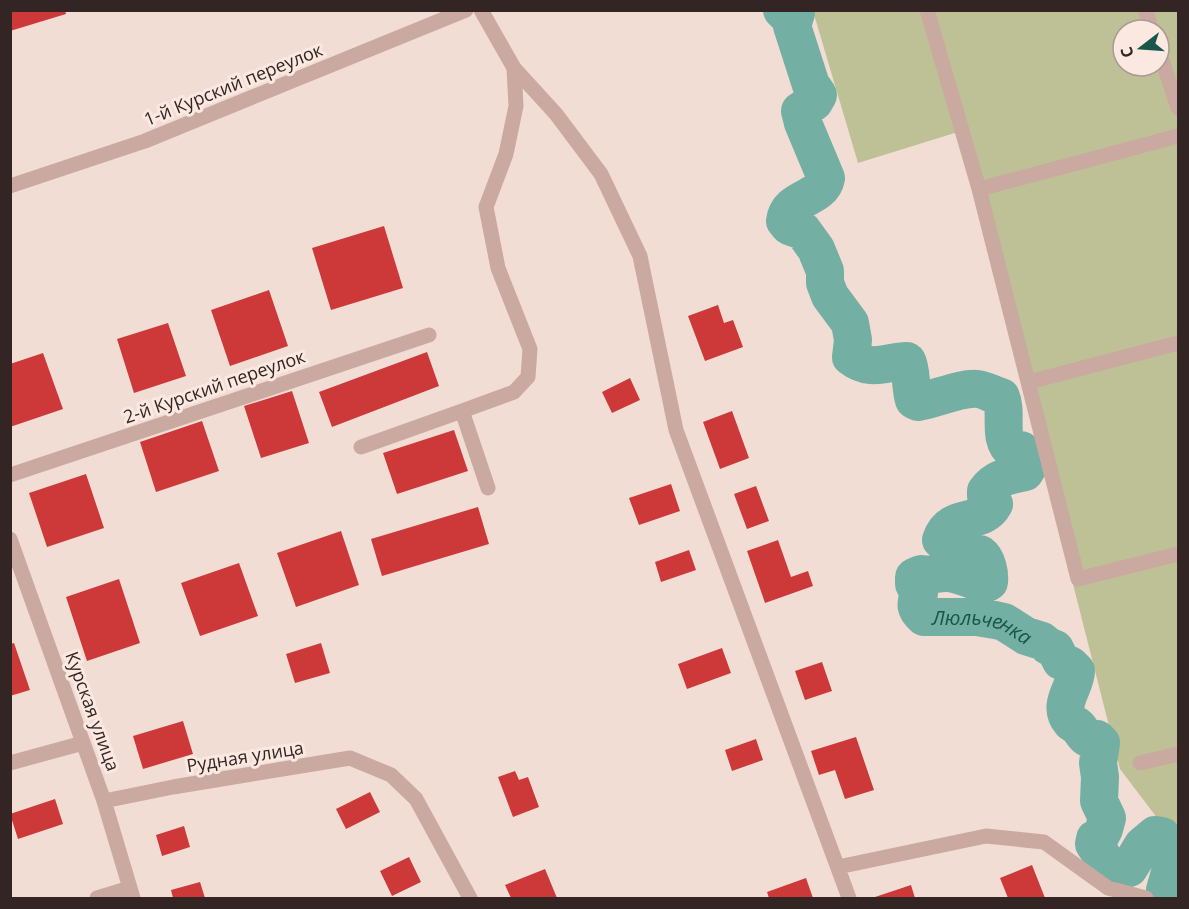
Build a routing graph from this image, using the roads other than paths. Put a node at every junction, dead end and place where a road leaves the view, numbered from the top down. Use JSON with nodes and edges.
{"nodes":[{"id":1,"x":466,"y":10,"type":"edge"},
{"id":2,"x":481,"y":10,"type":"edge"},
{"id":3,"x":927,"y":10,"type":"edge"},
{"id":4,"x":514,"y":68,"type":"junction"},
{"id":5,"x":1168,"y":78,"type":"edge"},
{"id":6,"x":1179,"y":108,"type":"edge"},
{"id":7,"x":1179,"y":136,"type":"edge"},
{"id":8,"x":10,"y":186,"type":"edge"},
{"id":9,"x":979,"y":189,"type":"junction"},
{"id":10,"x":429,"y":335,"type":"dead end"},
{"id":11,"x":1179,"y":343,"type":"edge"},
{"id":12,"x":1029,"y":382,"type":"junction"},
{"id":13,"x":462,"y":411,"type":"junction"},
{"id":14,"x":361,"y":447,"type":"dead end"},
{"id":15,"x":10,"y":475,"type":"edge"},
{"id":16,"x":488,"y":488,"type":"dead end"},
{"id":17,"x":10,"y":539,"type":"edge"},
{"id":18,"x":1179,"y":554,"type":"edge"},
{"id":19,"x":13,"y":556,"type":"edge"},
{"id":20,"x":83,"y":743,"type":"junction"},
{"id":21,"x":1179,"y":754,"type":"edge"},
{"id":22,"x":10,"y":763,"type":"edge"},
{"id":23,"x":1140,"y":763,"type":"dead end"},
{"id":24,"x":104,"y":801,"type":"junction"},
{"id":25,"x":838,"y":867,"type":"junction"},
{"id":26,"x":131,"y":893,"type":"edge"},
{"id":27,"x":97,"y":898,"type":"edge"},
{"id":28,"x":470,"y":898,"type":"edge"},
{"id":29,"x":849,"y":898,"type":"edge"},
{"id":30,"x":1146,"y":898,"type":"edge"}],
"edges":[{"from":1,"to":8,"type":"street","name":"1-й Курский переулок"},
{"from":2,"to":4,"type":"street"},
{"from":3,"to":9,"type":"street"},
{"from":4,"to":13,"type":"street"},
{"from":4,"to":25,"type":"street"},
{"from":5,"to":6,"type":"street"},
{"from":7,"to":9,"type":"street"},
{"from":9,"to":12,"type":"street"},
{"from":10,"to":15,"type":"street","name":"2-й Курский переулок"},
{"from":11,"to":12,"type":"street"},
{"from":12,"to":18,"type":"street"},
{"from":13,"to":14,"type":"street"},
{"from":13,"to":16,"type":"street"},
{"from":17,"to":19,"type":"street","name":"Курская улица"},
{"from":19,"to":20,"type":"street","name":"Курская улица"},
{"from":20,"to":22,"type":"street"},
{"from":20,"to":24,"type":"street","name":"Курская улица"},
{"from":21,"to":23,"type":"street"},
{"from":24,"to":26,"type":"street","name":"Курская улица"},
{"from":24,"to":28,"type":"street","name":"Рудная улица"},
{"from":25,"to":29,"type":"street"},
{"from":25,"to":30,"type":"street"},
{"from":26,"to":27,"type":"street"}]}
